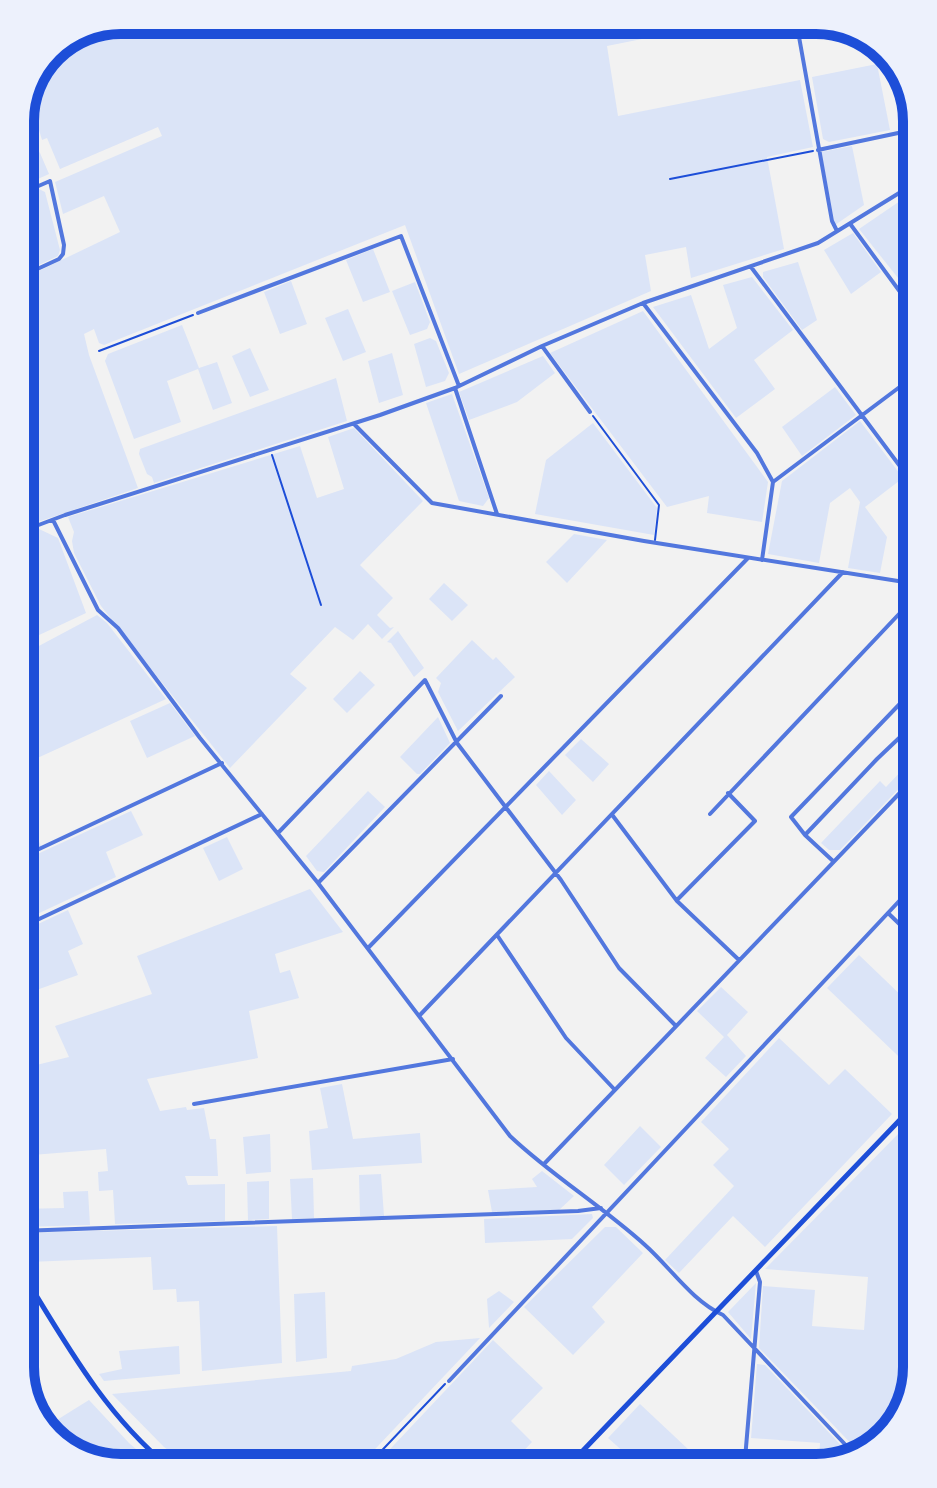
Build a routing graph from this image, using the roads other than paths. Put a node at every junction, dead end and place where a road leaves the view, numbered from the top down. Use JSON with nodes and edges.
{"nodes":[{"id":1,"x":798,"y":34,"type":"edge"},
{"id":2,"x":903,"y":132,"type":"edge"},
{"id":3,"x":818,"y":150,"type":"junction"},
{"id":4,"x":34,"y":188,"type":"edge"},
{"id":5,"x":903,"y":191,"type":"edge"},
{"id":6,"x":851,"y":225,"type":"junction"},
{"id":7,"x":837,"y":231,"type":"junction"},
{"id":8,"x":751,"y":267,"type":"junction"},
{"id":9,"x":34,"y":270,"type":"edge"},
{"id":10,"x":903,"y":296,"type":"edge"},
{"id":11,"x":643,"y":303,"type":"junction"},
{"id":12,"x":198,"y":313,"type":"road end"},
{"id":13,"x":542,"y":346,"type":"junction"},
{"id":14,"x":903,"y":385,"type":"edge"},
{"id":15,"x":457,"y":387,"type":"junction"},
{"id":16,"x":590,"y":412,"type":"road end"},
{"id":17,"x":862,"y":416,"type":"junction"},
{"id":18,"x":354,"y":424,"type":"junction"},
{"id":19,"x":903,"y":470,"type":"edge"},
{"id":20,"x":773,"y":482,"type":"junction"},
{"id":21,"x":497,"y":514,"type":"junction"},
{"id":22,"x":53,"y":520,"type":"junction"},
{"id":23,"x":34,"y":527,"type":"edge"},
{"id":24,"x":748,"y":558,"type":"junction"},
{"id":25,"x":762,"y":560,"type":"junction"},
{"id":26,"x":843,"y":572,"type":"junction"},
{"id":27,"x":903,"y":582,"type":"edge"},
{"id":28,"x":903,"y":610,"type":"edge"},
{"id":29,"x":501,"y":696,"type":"dead end"},
{"id":30,"x":903,"y":701,"type":"edge"},
{"id":31,"x":903,"y":734,"type":"edge"},
{"id":32,"x":457,"y":743,"type":"junction"},
{"id":33,"x":222,"y":763,"type":"junction"},
{"id":34,"x":903,"y":789,"type":"edge"},
{"id":35,"x":728,"y":793,"type":"junction"},
{"id":36,"x":505,"y":808,"type":"junction"},
{"id":37,"x":262,"y":814,"type":"junction"},
{"id":38,"x":710,"y":814,"type":"dead end"},
{"id":39,"x":613,"y":816,"type":"junction"},
{"id":40,"x":278,"y":834,"type":"junction"},
{"id":41,"x":805,"y":835,"type":"junction"},
{"id":42,"x":34,"y":852,"type":"edge"},
{"id":43,"x":833,"y":861,"type":"junction"},
{"id":44,"x":555,"y":874,"type":"junction"},
{"id":45,"x":318,"y":883,"type":"junction"},
{"id":46,"x":903,"y":897,"type":"edge"},
{"id":47,"x":677,"y":901,"type":"junction"},
{"id":48,"x":888,"y":913,"type":"junction"},
{"id":49,"x":34,"y":922,"type":"edge"},
{"id":50,"x":903,"y":927,"type":"edge"},
{"id":51,"x":497,"y":935,"type":"junction"},
{"id":52,"x":368,"y":948,"type":"junction"},
{"id":53,"x":739,"y":960,"type":"junction"},
{"id":54,"x":420,"y":1015,"type":"junction"},
{"id":55,"x":676,"y":1026,"type":"junction"},
{"id":56,"x":453,"y":1059,"type":"junction"},
{"id":57,"x":615,"y":1090,"type":"junction"},
{"id":58,"x":194,"y":1104,"type":"dead end"},
{"id":59,"x":903,"y":1117,"type":"edge"},
{"id":60,"x":899,"y":1121,"type":"junction"},
{"id":61,"x":903,"y":1125,"type":"edge"},
{"id":62,"x":544,"y":1164,"type":"junction"},
{"id":63,"x":601,"y":1208,"type":"junction"},
{"id":64,"x":607,"y":1213,"type":"junction"},
{"id":65,"x":34,"y":1231,"type":"edge"},
{"id":66,"x":755,"y":1270,"type":"junction"},
{"id":67,"x":34,"y":1291,"type":"edge"},
{"id":68,"x":715,"y":1312,"type":"junction"},
{"id":69,"x":755,"y":1348,"type":"junction"},
{"id":70,"x":449,"y":1381,"type":"road end"},
{"id":71,"x":848,"y":1448,"type":"edge"},
{"id":72,"x":155,"y":1454,"type":"edge"},
{"id":73,"x":580,"y":1454,"type":"edge"},
{"id":74,"x":745,"y":1454,"type":"edge"}],
"edges":[{"from":1,"to":3,"type":"street"},
{"from":2,"to":3,"type":"street"},
{"from":3,"to":7,"type":"street"},
{"from":4,"to":9,"type":"street"},
{"from":5,"to":6,"type":"street"},
{"from":6,"to":7,"type":"street"},
{"from":6,"to":10,"type":"street"},
{"from":7,"to":8,"type":"street"},
{"from":8,"to":11,"type":"street"},
{"from":8,"to":17,"type":"street"},
{"from":11,"to":13,"type":"street"},
{"from":11,"to":20,"type":"street"},
{"from":12,"to":15,"type":"street"},
{"from":13,"to":15,"type":"street"},
{"from":13,"to":16,"type":"street"},
{"from":14,"to":17,"type":"street"},
{"from":15,"to":18,"type":"street"},
{"from":15,"to":21,"type":"street"},
{"from":17,"to":19,"type":"street"},
{"from":17,"to":20,"type":"street"},
{"from":18,"to":21,"type":"street"},
{"from":18,"to":22,"type":"street"},
{"from":20,"to":25,"type":"street"},
{"from":21,"to":24,"type":"street"},
{"from":22,"to":23,"type":"street"},
{"from":22,"to":33,"type":"street"},
{"from":24,"to":25,"type":"street"},
{"from":24,"to":36,"type":"street"},
{"from":25,"to":26,"type":"street"},
{"from":26,"to":27,"type":"street"},
{"from":26,"to":39,"type":"street"},
{"from":28,"to":35,"type":"street"},
{"from":29,"to":32,"type":"street"},
{"from":30,"to":41,"type":"street"},
{"from":31,"to":41,"type":"street"},
{"from":32,"to":36,"type":"street"},
{"from":32,"to":40,"type":"street"},
{"from":32,"to":45,"type":"street"},
{"from":33,"to":37,"type":"street"},
{"from":33,"to":42,"type":"street"},
{"from":34,"to":43,"type":"street"},
{"from":35,"to":38,"type":"street"},
{"from":35,"to":47,"type":"street"},
{"from":36,"to":44,"type":"street"},
{"from":36,"to":52,"type":"street"},
{"from":37,"to":40,"type":"street"},
{"from":37,"to":49,"type":"street"},
{"from":39,"to":44,"type":"street"},
{"from":39,"to":47,"type":"street"},
{"from":40,"to":45,"type":"street"},
{"from":41,"to":43,"type":"street"},
{"from":43,"to":53,"type":"street"},
{"from":44,"to":51,"type":"street"},
{"from":44,"to":55,"type":"street"},
{"from":45,"to":52,"type":"street"},
{"from":46,"to":48,"type":"street"},
{"from":47,"to":53,"type":"street"},
{"from":48,"to":50,"type":"street"},
{"from":48,"to":64,"type":"street"},
{"from":51,"to":54,"type":"street"},
{"from":51,"to":57,"type":"street"},
{"from":52,"to":54,"type":"street"},
{"from":53,"to":55,"type":"street"},
{"from":54,"to":56,"type":"street"},
{"from":55,"to":57,"type":"street"},
{"from":56,"to":58,"type":"street"},
{"from":56,"to":62,"type":"street"},
{"from":57,"to":62,"type":"street"},
{"from":59,"to":60,"type":"main road"},
{"from":60,"to":61,"type":"street"},
{"from":60,"to":66,"type":"main road"},
{"from":62,"to":63,"type":"street"},
{"from":63,"to":64,"type":"street"},
{"from":63,"to":65,"type":"street"},
{"from":64,"to":68,"type":"street"},
{"from":64,"to":70,"type":"street"},
{"from":66,"to":68,"type":"main road"},
{"from":66,"to":69,"type":"street"},
{"from":67,"to":72,"type":"main road"},
{"from":68,"to":69,"type":"street"},
{"from":68,"to":73,"type":"main road"},
{"from":69,"to":71,"type":"street"},
{"from":69,"to":74,"type":"street"}]}
